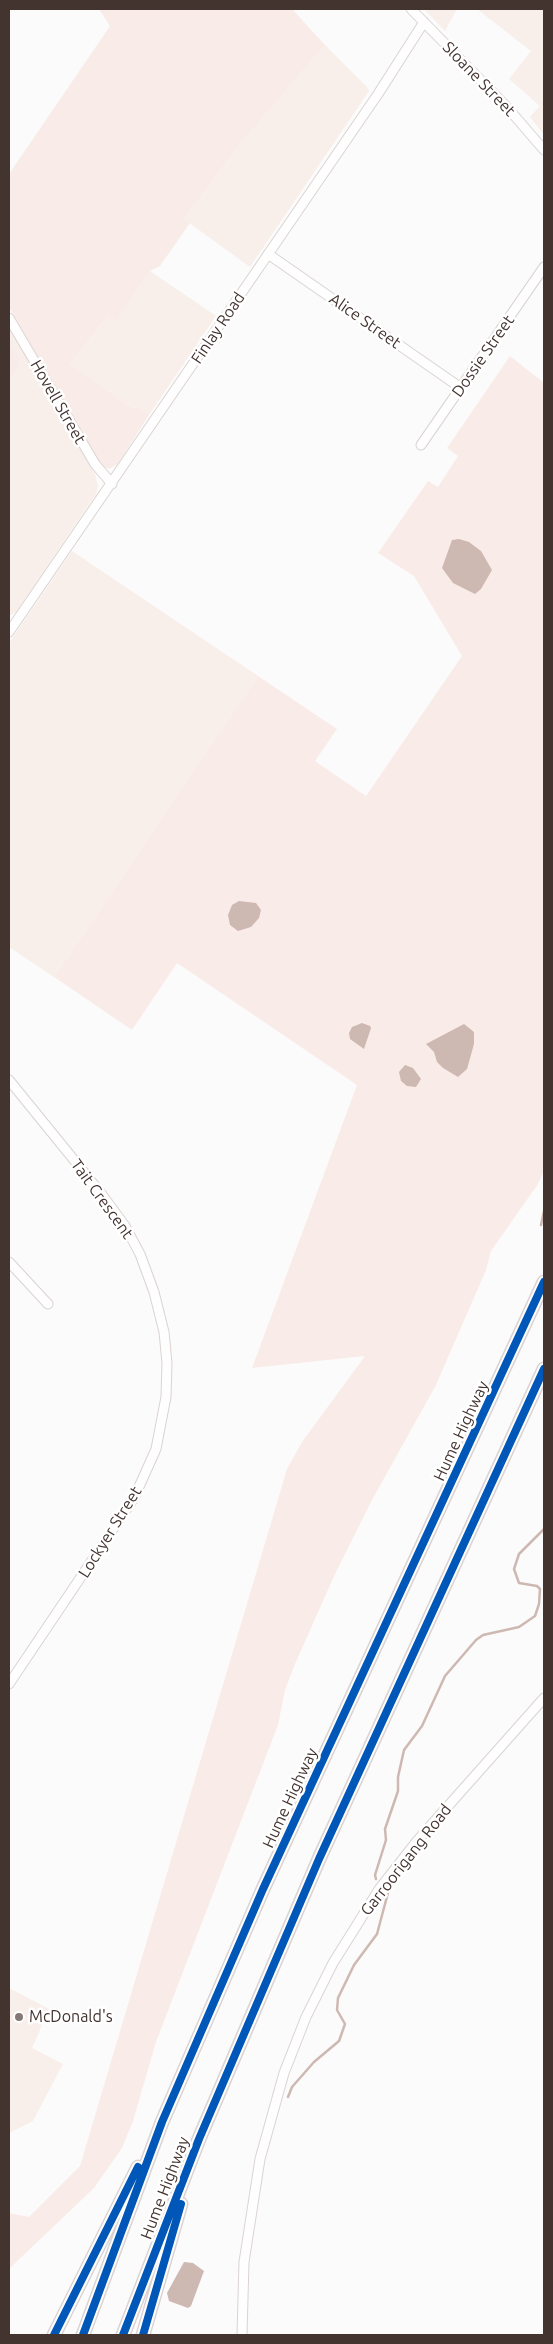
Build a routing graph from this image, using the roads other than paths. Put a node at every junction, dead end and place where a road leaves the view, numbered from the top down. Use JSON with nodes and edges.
{"nodes":[{"id":1,"x":411,"y":9,"type":"edge"},
{"id":2,"x":424,"y":22,"type":"junction"},
{"id":3,"x":544,"y":150,"type":"edge"},
{"id":4,"x":268,"y":254,"type":"junction"},
{"id":5,"x":544,"y":267,"type":"edge"},
{"id":6,"x":9,"y":318,"type":"edge"},
{"id":7,"x":461,"y":388,"type":"junction"},
{"id":8,"x":421,"y":446,"type":"dead end"},
{"id":9,"x":112,"y":484,"type":"junction"},
{"id":10,"x":10,"y":630,"type":"edge"},
{"id":11,"x":9,"y":1080,"type":"edge"},
{"id":12,"x":9,"y":1262,"type":"edge"},
{"id":13,"x":544,"y":1282,"type":"edge"},
{"id":14,"x":48,"y":1304,"type":"dead end"},
{"id":15,"x":167,"y":1363,"type":"joint"},
{"id":16,"x":544,"y":1369,"type":"edge"},
{"id":17,"x":9,"y":1684,"type":"edge"},
{"id":18,"x":544,"y":1698,"type":"edge"},
{"id":19,"x":162,"y":2122,"type":"junction"},
{"id":20,"x":199,"y":2139,"type":"junction"},
{"id":21,"x":54,"y":2335,"type":"edge"},
{"id":22,"x":83,"y":2335,"type":"edge"},
{"id":23,"x":122,"y":2335,"type":"edge"},
{"id":24,"x":143,"y":2335,"type":"edge"},
{"id":25,"x":242,"y":2335,"type":"edge"}],
"edges":[{"from":1,"to":2,"type":"street","name":"Sloane Street"},
{"from":2,"to":3,"type":"street","name":"Sloane Street"},
{"from":2,"to":4,"type":"street","name":"Finlay Road"},
{"from":4,"to":7,"type":"street","name":"Alice Street"},
{"from":4,"to":9,"type":"street","name":"Finlay Road"},
{"from":5,"to":7,"type":"street","name":"Dossie Street"},
{"from":6,"to":9,"type":"street","name":"Hovell Street"},
{"from":7,"to":8,"type":"street","name":"Dossie Street"},
{"from":9,"to":10,"type":"street","name":"Finlay Road"},
{"from":11,"to":15,"type":"street","name":"Tait Crescent"},
{"from":12,"to":14,"type":"street"},
{"from":13,"to":19,"type":"highway","name":"Hume Highway"},
{"from":15,"to":17,"type":"street","name":"Lockyer Street"},
{"from":16,"to":20,"type":"highway","name":"Hume Highway"},
{"from":18,"to":25,"type":"street","name":"Garroorigang Road"},
{"from":19,"to":21,"type":"highway"},
{"from":19,"to":22,"type":"highway","name":"Hume Highway"},
{"from":20,"to":23,"type":"highway","name":"Hume Highway"},
{"from":20,"to":24,"type":"highway"}]}
